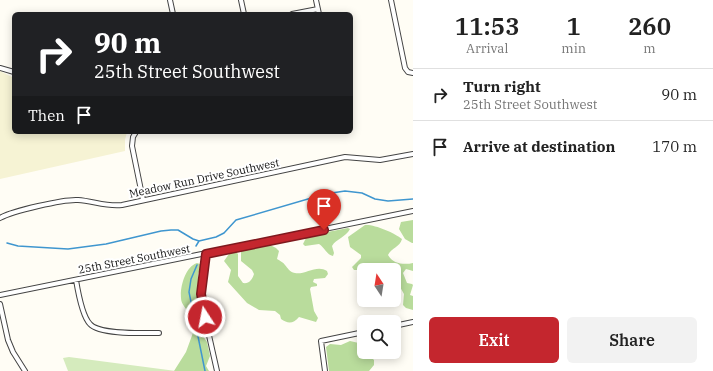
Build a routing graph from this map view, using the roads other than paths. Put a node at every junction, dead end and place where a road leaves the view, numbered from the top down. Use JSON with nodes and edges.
{"nodes":[{"id":1,"x":170,"y":0,"type":"edge"},
{"id":2,"x":241,"y":0,"type":"edge"},
{"id":3,"x":316,"y":0,"type":"edge"},
{"id":4,"x":391,"y":0,"type":"edge"},
{"id":5,"x":318,"y":9,"type":"junction"},
{"id":6,"x":173,"y":12,"type":"edge"},
{"id":7,"x":244,"y":12,"type":"edge"},
{"id":8,"x":302,"y":12,"type":"edge"},
{"id":9,"x":319,"y":12,"type":"edge"},
{"id":10,"x":0,"y":68,"type":"edge"},
{"id":11,"x":12,"y":71,"type":"edge"},
{"id":12,"x":413,"y":73,"type":"edge"},
{"id":13,"x":134,"y":134,"type":"edge"},
{"id":14,"x":413,"y":154,"type":"edge"},
{"id":15,"x":143,"y":200,"type":"junction"},
{"id":16,"x":413,"y":211,"type":"edge"},
{"id":17,"x":0,"y":218,"type":"edge"},
{"id":18,"x":206,"y":254,"type":"junction"},
{"id":19,"x":76,"y":280,"type":"junction"},
{"id":20,"x":0,"y":295,"type":"edge"},
{"id":21,"x":0,"y":304,"type":"edge"},
{"id":22,"x":413,"y":322,"type":"edge"},
{"id":23,"x":401,"y":325,"type":"edge"},
{"id":24,"x":159,"y":333,"type":"dead end"},
{"id":25,"x":357,"y":334,"type":"edge"},
{"id":26,"x":25,"y":371,"type":"edge"},
{"id":27,"x":218,"y":371,"type":"edge"},
{"id":28,"x":325,"y":371,"type":"edge"}],
"edges":[{"from":1,"to":6,"type":"street"},
{"from":2,"to":7,"type":"street"},
{"from":3,"to":5,"type":"street"},
{"from":4,"to":12,"type":"street"},
{"from":5,"to":8,"type":"street"},
{"from":5,"to":9,"type":"street"},
{"from":10,"to":11,"type":"street"},
{"from":13,"to":15,"type":"street"},
{"from":14,"to":15,"type":"street","name":"Meadow Run Drive Southwest"},
{"from":15,"to":17,"type":"street","name":"Meadow Run Drive Southwest"},
{"from":16,"to":18,"type":"street","name":"25th Street Southwest"},
{"from":18,"to":19,"type":"street","name":"25th Street Southwest"},
{"from":18,"to":27,"type":"street"},
{"from":19,"to":20,"type":"street","name":"25th Street Southwest"},
{"from":19,"to":24,"type":"street"},
{"from":21,"to":26,"type":"street"},
{"from":22,"to":23,"type":"street"},
{"from":25,"to":28,"type":"street"}]}
